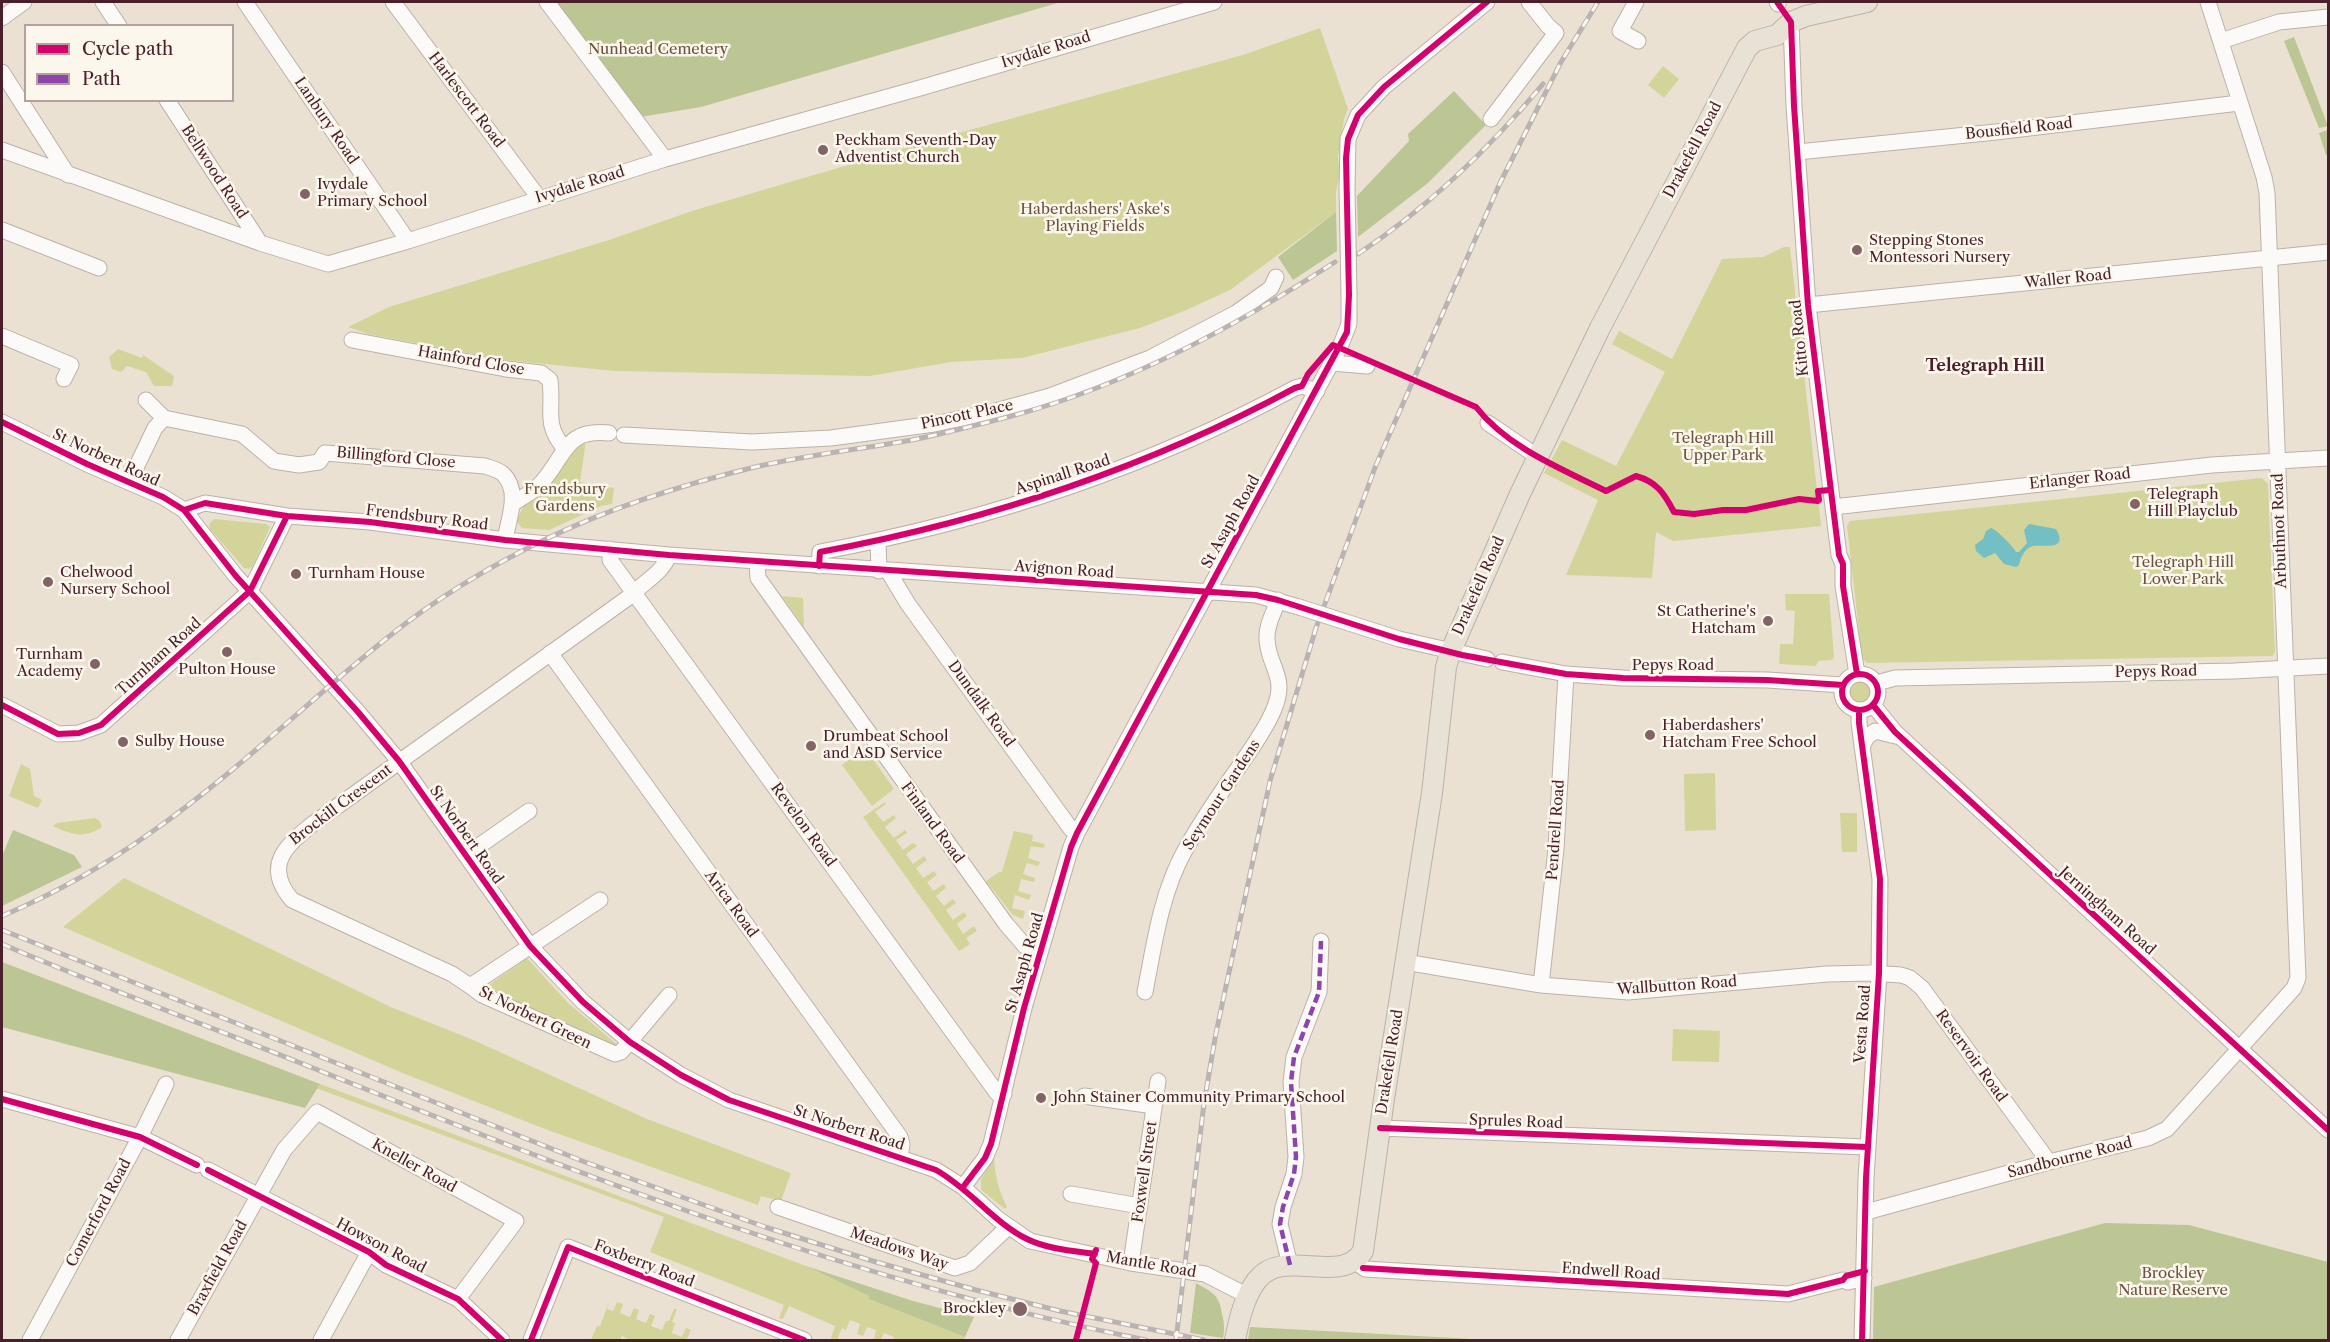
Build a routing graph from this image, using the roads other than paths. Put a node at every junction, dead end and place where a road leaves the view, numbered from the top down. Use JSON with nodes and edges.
{"nodes":[{"id":1,"x":24,"y":2,"type":"edge"},
{"id":2,"x":103,"y":2,"type":"edge"},
{"id":3,"x":245,"y":2,"type":"edge"},
{"id":4,"x":393,"y":2,"type":"edge"},
{"id":5,"x":547,"y":2,"type":"edge"},
{"id":6,"x":1214,"y":2,"type":"edge"},
{"id":7,"x":1487,"y":2,"type":"edge"},
{"id":8,"x":1529,"y":2,"type":"edge"},
{"id":9,"x":1636,"y":2,"type":"edge"},
{"id":10,"x":1867,"y":2,"type":"edge"},
{"id":11,"x":2208,"y":2,"type":"edge"},
{"id":12,"x":2328,"y":17,"type":"edge"},
{"id":13,"x":2,"y":18,"type":"edge"},
{"id":14,"x":1791,"y":22,"type":"junction"},
{"id":15,"x":117,"y":24,"type":"edge"},
{"id":16,"x":1638,"y":41,"type":"dead end"},
{"id":17,"x":2220,"y":41,"type":"junction"},
{"id":18,"x":2,"y":72,"type":"edge"},
{"id":19,"x":168,"y":102,"type":"edge"},
{"id":20,"x":2239,"y":103,"type":"junction"},
{"id":21,"x":1491,"y":119,"type":"dead end"},
{"id":22,"x":2,"y":150,"type":"edge"},
{"id":23,"x":1798,"y":152,"type":"junction"},
{"id":24,"x":665,"y":159,"type":"junction"},
{"id":25,"x":68,"y":175,"type":"junction"},
{"id":26,"x":539,"y":198,"type":"junction"},
{"id":27,"x":2,"y":230,"type":"edge"},
{"id":28,"x":408,"y":241,"type":"junction"},
{"id":29,"x":260,"y":243,"type":"junction"},
{"id":30,"x":2328,"y":252,"type":"edge"},
{"id":31,"x":2270,"y":258,"type":"junction"},
{"id":32,"x":99,"y":268,"type":"dead end"},
{"id":33,"x":1276,"y":277,"type":"dead end"},
{"id":34,"x":1808,"y":305,"type":"junction"},
{"id":35,"x":2,"y":336,"type":"edge"},
{"id":36,"x":352,"y":340,"type":"dead end"},
{"id":37,"x":1332,"y":363,"type":"junction"},
{"id":38,"x":1367,"y":366,"type":"dead end"},
{"id":39,"x":64,"y":379,"type":"dead end"},
{"id":40,"x":1317,"y":391,"type":"junction"},
{"id":41,"x":146,"y":400,"type":"dead end"},
{"id":42,"x":164,"y":418,"type":"junction"},
{"id":43,"x":2,"y":422,"type":"edge"},
{"id":44,"x":1488,"y":423,"type":"dead end"},
{"id":45,"x":565,"y":450,"type":"junction"},
{"id":46,"x":1538,"y":457,"type":"junction"},
{"id":47,"x":2328,"y":458,"type":"edge"},
{"id":48,"x":2277,"y":461,"type":"junction"},
{"id":49,"x":129,"y":482,"type":"junction"},
{"id":50,"x":514,"y":502,"type":"junction"},
{"id":51,"x":1833,"y":507,"type":"junction"},
{"id":52,"x":184,"y":510,"type":"junction"},
{"id":53,"x":287,"y":516,"type":"junction"},
{"id":54,"x":505,"y":540,"type":"junction"},
{"id":55,"x":878,"y":541,"type":"junction"},
{"id":56,"x":610,"y":549,"type":"junction"},
{"id":57,"x":669,"y":555,"type":"junction"},
{"id":58,"x":820,"y":559,"type":"junction"},
{"id":59,"x":757,"y":563,"type":"junction"},
{"id":60,"x":884,"y":571,"type":"junction"},
{"id":61,"x":250,"y":591,"type":"junction"},
{"id":62,"x":633,"y":592,"type":"junction"},
{"id":63,"x":1207,"y":592,"type":"junction"},
{"id":64,"x":1278,"y":600,"type":"junction"},
{"id":65,"x":1450,"y":652,"type":"junction"},
{"id":66,"x":550,"y":653,"type":"junction"},
{"id":67,"x":1487,"y":659,"type":"dead end"},
{"id":68,"x":1502,"y":662,"type":"dead end"},
{"id":69,"x":2328,"y":666,"type":"edge"},
{"id":70,"x":2286,"y":668,"type":"junction"},
{"id":71,"x":1566,"y":674,"type":"junction"},
{"id":72,"x":1857,"y":674,"type":"junction"},
{"id":73,"x":1876,"y":683,"type":"junction"},
{"id":74,"x":1844,"y":685,"type":"junction"},
{"id":75,"x":2,"y":705,"type":"edge"},
{"id":76,"x":1866,"y":708,"type":"junction"},
{"id":77,"x":1902,"y":738,"type":"junction"},
{"id":78,"x":1862,"y":747,"type":"junction"},
{"id":79,"x":399,"y":761,"type":"junction"},
{"id":80,"x":529,"y":811,"type":"dead end"},
{"id":81,"x":1077,"y":833,"type":"junction"},
{"id":82,"x":466,"y":855,"type":"junction"},
{"id":83,"x":600,"y":900,"type":"dead end"},
{"id":84,"x":1322,"y":941,"type":"dead end"},
{"id":85,"x":530,"y":946,"type":"junction"},
{"id":86,"x":1039,"y":956,"type":"junction"},
{"id":87,"x":1405,"y":962,"type":"junction"},
{"id":88,"x":1879,"y":973,"type":"junction"},
{"id":89,"x":1541,"y":985,"type":"junction"},
{"id":90,"x":470,"y":986,"type":"junction"},
{"id":91,"x":1145,"y":992,"type":"dead end"},
{"id":92,"x":669,"y":996,"type":"dead end"},
{"id":93,"x":630,"y":1042,"type":"junction"},
{"id":94,"x":2240,"y":1049,"type":"junction"},
{"id":95,"x":1158,"y":1080,"type":"dead end"},
{"id":96,"x":166,"y":1084,"type":"dead end"},
{"id":97,"x":1004,"y":1094,"type":"junction"},
{"id":98,"x":1084,"y":1096,"type":"dead end"},
{"id":99,"x":2,"y":1099,"type":"edge"},
{"id":100,"x":1154,"y":1106,"type":"junction"},
{"id":101,"x":1380,"y":1128,"type":"junction"},
{"id":102,"x":2328,"y":1130,"type":"edge"},
{"id":103,"x":140,"y":1137,"type":"junction"},
{"id":104,"x":1868,"y":1147,"type":"junction"},
{"id":105,"x":900,"y":1158,"type":"junction"},
{"id":106,"x":2049,"y":1162,"type":"junction"},
{"id":107,"x":963,"y":1187,"type":"junction"},
{"id":108,"x":1071,"y":1194,"type":"dead end"},
{"id":109,"x":258,"y":1195,"type":"junction"},
{"id":110,"x":1140,"y":1206,"type":"junction"},
{"id":111,"x":777,"y":1207,"type":"dead end"},
{"id":112,"x":1866,"y":1212,"type":"junction"},
{"id":113,"x":1008,"y":1227,"type":"junction"},
{"id":114,"x":369,"y":1252,"type":"junction"},
{"id":115,"x":1355,"y":1261,"type":"junction"},
{"id":116,"x":1131,"y":1263,"type":"junction"},
{"id":117,"x":1290,"y":1265,"type":"junction"},
{"id":118,"x":1864,"y":1278,"type":"junction"},
{"id":119,"x":1248,"y":1296,"type":"junction"},
{"id":120,"x":458,"y":1299,"type":"junction"},
{"id":121,"x":1235,"y":1339,"type":"edge"},
{"id":122,"x":30,"y":1341,"type":"edge"},
{"id":123,"x":177,"y":1341,"type":"edge"},
{"id":124,"x":321,"y":1341,"type":"edge"},
{"id":125,"x":502,"y":1341,"type":"edge"},
{"id":126,"x":531,"y":1341,"type":"edge"},
{"id":127,"x":804,"y":1341,"type":"edge"},
{"id":128,"x":1862,"y":1341,"type":"edge"}],
"edges":[{"from":1,"to":13,"type":"street"},
{"from":2,"to":15,"type":"street"},
{"from":3,"to":28,"type":"street","name":"Lanbury Road"},
{"from":4,"to":26,"type":"street","name":"Harlescott Road"},
{"from":5,"to":24,"type":"street"},
{"from":6,"to":24,"type":"street","name":"Ivydale Road"},
{"from":7,"to":37,"type":"street","name":"St Asaph Road","bridge":true},
{"from":8,"to":21,"type":"street"},
{"from":9,"to":16,"type":"street"},
{"from":10,"to":14,"type":"main road","name":"Drakefell Road"},
{"from":11,"to":17,"type":"street","name":"Arbuthnot Road"},
{"from":12,"to":17,"type":"street"},
{"from":14,"to":23,"type":"street","name":"Kitto Road"},
{"from":14,"to":46,"type":"main road","name":"Drakefell Road"},
{"from":17,"to":20,"type":"street","name":"Arbuthnot Road"},
{"from":18,"to":25,"type":"street"},
{"from":19,"to":29,"type":"street","name":"Bellwood Road"},
{"from":20,"to":23,"type":"street","name":"Bousfield Road"},
{"from":20,"to":31,"type":"street","name":"Arbuthnot Road"},
{"from":22,"to":25,"type":"street","name":"Ivydale Road"},
{"from":23,"to":34,"type":"street","name":"Kitto Road"},
{"from":24,"to":26,"type":"street","name":"Ivydale Road"},
{"from":25,"to":29,"type":"street","name":"Ivydale Road"},
{"from":26,"to":28,"type":"street","name":"Ivydale Road"},
{"from":27,"to":32,"type":"street"},
{"from":28,"to":29,"type":"street","name":"Ivydale Road"},
{"from":30,"to":31,"type":"street","name":"Waller Road"},
{"from":31,"to":34,"type":"street","name":"Waller Road"},
{"from":31,"to":48,"type":"street","name":"Arbuthnot Road"},
{"from":33,"to":45,"type":"street","name":"Pincott Place"},
{"from":34,"to":51,"type":"street","name":"Kitto Road"},
{"from":35,"to":39,"type":"street"},
{"from":36,"to":45,"type":"street","name":"Hainford Close"},
{"from":37,"to":38,"type":"street"},
{"from":37,"to":40,"type":"street","name":"St Asaph Road"},
{"from":40,"to":55,"type":"street","name":"Aspinall Road"},
{"from":40,"to":63,"type":"street","name":"St Asaph Road"},
{"from":41,"to":42,"type":"street"},
{"from":42,"to":49,"type":"street"},
{"from":42,"to":50,"type":"street","name":"Billingford Close"},
{"from":43,"to":49,"type":"street","name":"St Norbert Road"},
{"from":44,"to":46,"type":"street"},
{"from":45,"to":50,"type":"street","name":"Pincott Place"},
{"from":46,"to":65,"type":"main road","name":"Drakefell Road"},
{"from":47,"to":48,"type":"street","name":"Erlanger Road"},
{"from":48,"to":51,"type":"street","name":"Erlanger Road"},
{"from":48,"to":70,"type":"street","name":"Arbuthnot Road"},
{"from":49,"to":52,"type":"street","name":"St Norbert Road"},
{"from":50,"to":54,"type":"street"},
{"from":51,"to":72,"type":"street","name":"Kitto Road"},
{"from":52,"to":53,"type":"street","name":"Frendsbury Road"},
{"from":52,"to":61,"type":"street","name":"St Norbert Road"},
{"from":53,"to":54,"type":"street","name":"Frendsbury Road"},
{"from":53,"to":61,"type":"street","name":"Turnham Road"},
{"from":54,"to":56,"type":"street","name":"Frendsbury Road"},
{"from":55,"to":58,"type":"street","name":"Aspinall Road"},
{"from":55,"to":60,"type":"street"},
{"from":56,"to":57,"type":"street","name":"Frendsbury Road"},
{"from":56,"to":62,"type":"street","name":"Revelon Road"},
{"from":57,"to":59,"type":"street","name":"Avignon Road"},
{"from":57,"to":62,"type":"street"},
{"from":58,"to":59,"type":"street","name":"Avignon Road"},
{"from":58,"to":60,"type":"street","name":"Avignon Road"},
{"from":59,"to":86,"type":"street","name":"Finland Road"},
{"from":60,"to":63,"type":"street","name":"Avignon Road"},
{"from":60,"to":81,"type":"street","name":"Dundalk Road"},
{"from":61,"to":75,"type":"street","name":"Turnham Road"},
{"from":61,"to":79,"type":"street","name":"St Norbert Road"},
{"from":62,"to":66,"type":"street","name":"Brockill Crescent"},
{"from":62,"to":97,"type":"street","name":"Revelon Road"},
{"from":63,"to":64,"type":"street","name":"Avignon Road"},
{"from":63,"to":81,"type":"street","name":"St Asaph Road"},
{"from":64,"to":65,"type":"street","name":"Avignon Road","bridge":true},
{"from":64,"to":91,"type":"street","name":"Seymour Gardens"},
{"from":65,"to":67,"type":"street"},
{"from":65,"to":87,"type":"main road","name":"Drakefell Road"},
{"from":66,"to":79,"type":"street","name":"Brockill Crescent"},
{"from":66,"to":105,"type":"street","name":"Arica Road"},
{"from":68,"to":71,"type":"street","name":"Pepys Road"},
{"from":69,"to":70,"type":"street","name":"Pepys Road"},
{"from":70,"to":73,"type":"street","name":"Pepys Road"},
{"from":70,"to":94,"type":"street","name":"Arbuthnot Road"},
{"from":71,"to":74,"type":"street","name":"Pepys Road"},
{"from":71,"to":89,"type":"street","name":"Pendrell Road"},
{"from":72,"to":73,"type":"street"},
{"from":72,"to":74,"type":"street"},
{"from":73,"to":76,"type":"street"},
{"from":74,"to":76,"type":"street"},
{"from":76,"to":77,"type":"street","name":"Jerningham Road"},
{"from":76,"to":78,"type":"street","name":"Vesta Road"},
{"from":77,"to":78,"type":"street"},
{"from":77,"to":94,"type":"street","name":"Jerningham Road"},
{"from":78,"to":88,"type":"street","name":"Vesta Road"},
{"from":79,"to":82,"type":"street","name":"St Norbert Road"},
{"from":79,"to":90,"type":"street","name":"Brockill Crescent"},
{"from":80,"to":82,"type":"street"},
{"from":81,"to":86,"type":"street","name":"St Asaph Road"},
{"from":82,"to":85,"type":"street","name":"St Norbert Road"},
{"from":83,"to":85,"type":"street","name":"St Norbert Green"},
{"from":84,"to":117,"type":"street"},
{"from":85,"to":90,"type":"street","name":"St Norbert Green"},
{"from":85,"to":93,"type":"street","name":"St Norbert Road"},
{"from":86,"to":97,"type":"street","name":"St Asaph Road"},
{"from":87,"to":89,"type":"street","name":"Wallbutton Road"},
{"from":87,"to":101,"type":"main road","name":"Drakefell Road"},
{"from":88,"to":89,"type":"street","name":"Wallbutton Road"},
{"from":88,"to":104,"type":"street","name":"Vesta Road"},
{"from":88,"to":106,"type":"street","name":"Reservoir Road"},
{"from":90,"to":93,"type":"street","name":"St Norbert Green"},
{"from":92,"to":93,"type":"street"},
{"from":93,"to":105,"type":"street","name":"St Norbert Road"},
{"from":94,"to":102,"type":"street","name":"Jerningham Road"},
{"from":94,"to":106,"type":"street","name":"Sandbourne Road"},
{"from":95,"to":100,"type":"street","name":"Foxwell Street"},
{"from":96,"to":103,"type":"street","name":"Comerford Road"},
{"from":97,"to":107,"type":"street","name":"St Asaph Road"},
{"from":98,"to":100,"type":"street"},
{"from":99,"to":103,"type":"street","name":"Howson Road"},
{"from":100,"to":110,"type":"street","name":"Foxwell Street"},
{"from":101,"to":104,"type":"street","name":"Sprules Road"},
{"from":101,"to":115,"type":"main road","name":"Drakefell Road"},
{"from":103,"to":109,"type":"street","name":"Howson Road"},
{"from":103,"to":122,"type":"street","name":"Comerford Road"},
{"from":104,"to":112,"type":"street","name":"Vesta Road"},
{"from":105,"to":107,"type":"street","name":"St Norbert Road"},
{"from":106,"to":112,"type":"street","name":"Sandbourne Road"},
{"from":107,"to":113,"type":"street","name":"Mantle Road"},
{"from":108,"to":110,"type":"street"},
{"from":109,"to":114,"type":"street","name":"Howson Road"},
{"from":109,"to":120,"type":"street","name":"Kneller Road"},
{"from":109,"to":123,"type":"street","name":"Braxfield Road"},
{"from":110,"to":116,"type":"street","name":"Foxwell Street"},
{"from":111,"to":113,"type":"street","name":"Meadows Way"},
{"from":112,"to":118,"type":"street","name":"Vesta Road"},
{"from":113,"to":116,"type":"street","name":"Mantle Road"},
{"from":114,"to":120,"type":"street","name":"Howson Road"},
{"from":114,"to":124,"type":"street"},
{"from":115,"to":117,"type":"main road","name":"Endwell Road"},
{"from":115,"to":118,"type":"street","name":"Endwell Road"},
{"from":116,"to":119,"type":"street","name":"Mantle Road"},
{"from":117,"to":119,"type":"main road","name":"Endwell Road"},
{"from":118,"to":128,"type":"street","name":"Vesta Road"},
{"from":119,"to":121,"type":"main road","name":"Endwell Road"},
{"from":120,"to":125,"type":"street","name":"Howson Road"},
{"from":126,"to":127,"type":"street","name":"Foxberry Road"}]}
